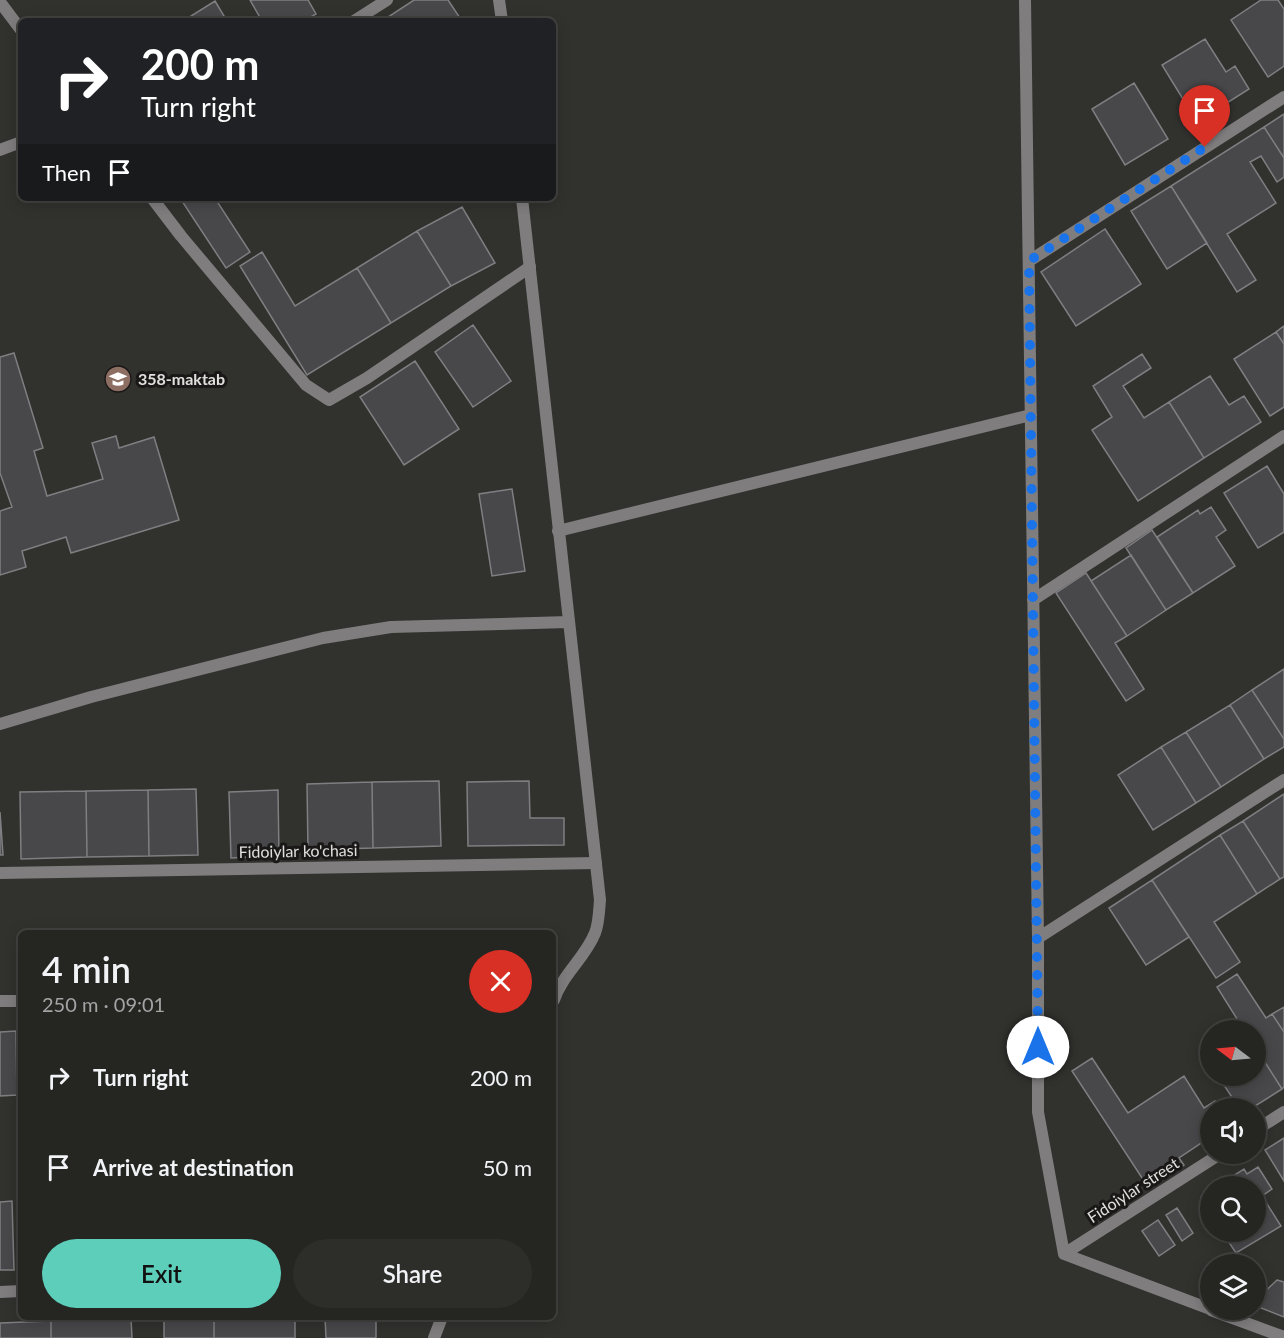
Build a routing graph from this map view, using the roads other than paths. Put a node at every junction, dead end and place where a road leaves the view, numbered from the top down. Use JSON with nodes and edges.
{"nodes":[{"id":1,"x":387,"y":0,"type":"edge"},
{"id":2,"x":499,"y":0,"type":"edge"},
{"id":3,"x":1025,"y":0,"type":"edge"},
{"id":4,"x":0,"y":2,"type":"edge"},
{"id":5,"x":359,"y":18,"type":"edge"},
{"id":6,"x":502,"y":18,"type":"edge"},
{"id":7,"x":18,"y":26,"type":"edge"},
{"id":8,"x":1284,"y":96,"type":"edge"},
{"id":9,"x":18,"y":143,"type":"edge"},
{"id":10,"x":0,"y":150,"type":"edge"},
{"id":11,"x":154,"y":201,"type":"edge"},
{"id":12,"x":522,"y":201,"type":"edge"},
{"id":13,"x":1029,"y":261,"type":"junction"},
{"id":14,"x":530,"y":267,"type":"junction"},
{"id":15,"x":1031,"y":415,"type":"junction"},
{"id":16,"x":1284,"y":436,"type":"edge"},
{"id":17,"x":558,"y":531,"type":"junction"},
{"id":18,"x":1033,"y":600,"type":"junction"},
{"id":19,"x":568,"y":622,"type":"junction"},
{"id":20,"x":0,"y":724,"type":"edge"},
{"id":21,"x":1284,"y":780,"type":"edge"},
{"id":22,"x":596,"y":863,"type":"junction"},
{"id":23,"x":0,"y":873,"type":"edge"},
{"id":24,"x":1038,"y":938,"type":"junction"},
{"id":25,"x":556,"y":987,"type":"edge"},
{"id":26,"x":18,"y":1001,"type":"edge"},
{"id":27,"x":0,"y":1002,"type":"edge"},
{"id":28,"x":1284,"y":1112,"type":"edge"},
{"id":29,"x":1266,"y":1124,"type":"edge"},
{"id":30,"x":1204,"y":1164,"type":"edge"},
{"id":31,"x":1064,"y":1254,"type":"junction"},
{"id":32,"x":18,"y":1291,"type":"edge"},
{"id":33,"x":0,"y":1292,"type":"edge"},
{"id":34,"x":1200,"y":1305,"type":"edge"},
{"id":35,"x":441,"y":1320,"type":"edge"},
{"id":36,"x":1240,"y":1320,"type":"edge"},
{"id":37,"x":1284,"y":1337,"type":"edge"},
{"id":38,"x":434,"y":1338,"type":"edge"}],
"edges":[{"from":1,"to":5,"type":"street"},
{"from":2,"to":6,"type":"street"},
{"from":3,"to":13,"type":"street"},
{"from":4,"to":7,"type":"street"},
{"from":8,"to":13,"type":"street"},
{"from":9,"to":10,"type":"street"},
{"from":11,"to":14,"type":"street"},
{"from":12,"to":14,"type":"street"},
{"from":13,"to":15,"type":"street"},
{"from":14,"to":17,"type":"street"},
{"from":15,"to":17,"type":"street"},
{"from":15,"to":18,"type":"street"},
{"from":16,"to":18,"type":"street"},
{"from":17,"to":19,"type":"street"},
{"from":18,"to":24,"type":"street"},
{"from":19,"to":20,"type":"street"},
{"from":19,"to":22,"type":"street"},
{"from":21,"to":24,"type":"street"},
{"from":22,"to":23,"type":"street","name":"Fidoiylar ko'chasi"},
{"from":22,"to":25,"type":"street"},
{"from":24,"to":31,"type":"street"},
{"from":26,"to":27,"type":"street"},
{"from":28,"to":29,"type":"street"},
{"from":30,"to":31,"type":"street","name":"Fidoiylar street"},
{"from":31,"to":34,"type":"street"},
{"from":32,"to":33,"type":"street"},
{"from":35,"to":38,"type":"street"},
{"from":36,"to":37,"type":"street"}]}
